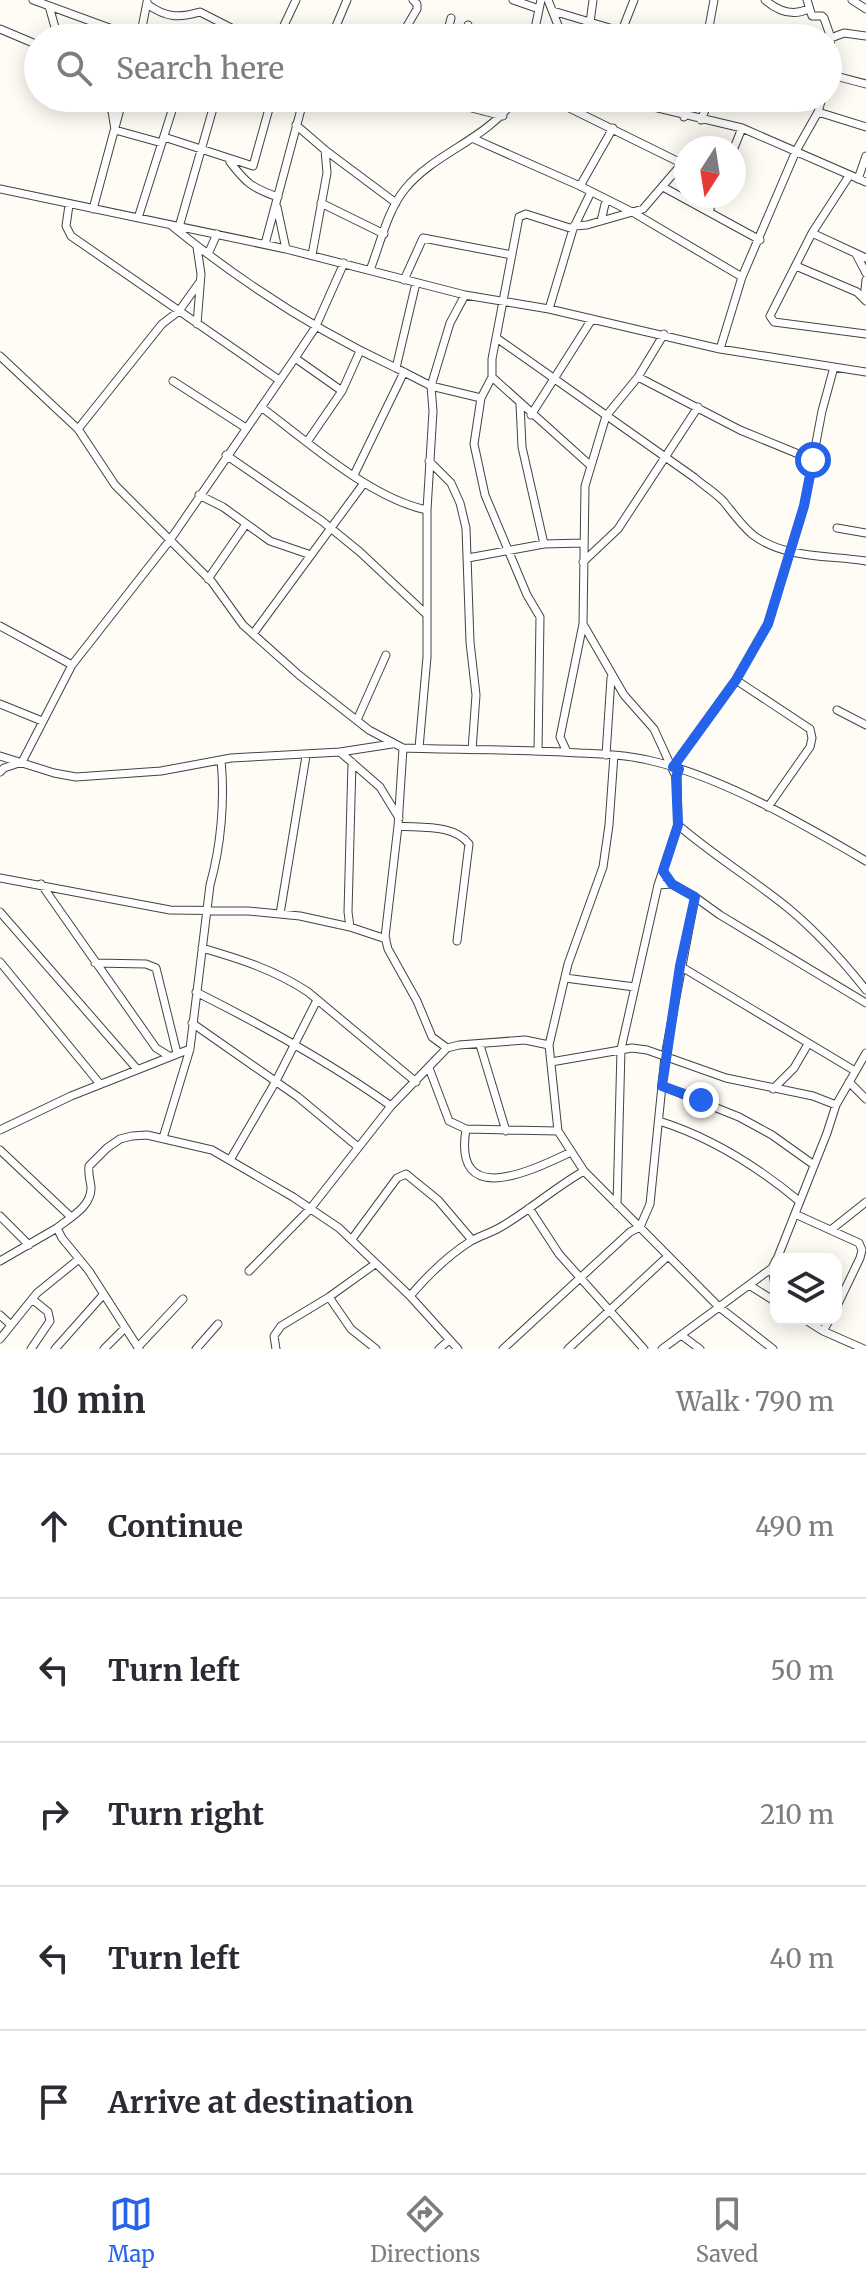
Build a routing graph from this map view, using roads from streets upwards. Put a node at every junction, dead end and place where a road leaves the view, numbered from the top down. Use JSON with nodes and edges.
{"nodes":[{"id":1,"x":33,"y":0,"type":"edge"},
{"id":2,"x":296,"y":0,"type":"edge"},
{"id":3,"x":347,"y":0,"type":"edge"},
{"id":4,"x":413,"y":0,"type":"edge"},
{"id":5,"x":513,"y":0,"type":"edge"},
{"id":6,"x":548,"y":0,"type":"edge"},
{"id":7,"x":593,"y":0,"type":"edge"},
{"id":8,"x":634,"y":0,"type":"edge"},
{"id":9,"x":714,"y":0,"type":"edge"},
{"id":10,"x":765,"y":0,"type":"edge"},
{"id":11,"x":852,"y":0,"type":"edge"},
{"id":12,"x":147,"y":2,"type":"edge"},
{"id":13,"x":540,"y":4,"type":"edge"},
{"id":14,"x":808,"y":4,"type":"edge"},
{"id":15,"x":52,"y":5,"type":"edge"},
{"id":16,"x":866,"y":9,"type":"edge"},
{"id":17,"x":553,"y":11,"type":"junction"},
{"id":18,"x":451,"y":18,"type":"dead end"},
{"id":19,"x":589,"y":20,"type":"junction"},
{"id":20,"x":105,"y":24,"type":"edge"},
{"id":21,"x":142,"y":24,"type":"edge"},
{"id":22,"x":224,"y":24,"type":"edge"},
{"id":23,"x":285,"y":24,"type":"edge"},
{"id":24,"x":337,"y":24,"type":"edge"},
{"id":25,"x":408,"y":24,"type":"edge"},
{"id":26,"x":450,"y":24,"type":"edge"},
{"id":27,"x":536,"y":24,"type":"edge"},
{"id":28,"x":558,"y":24,"type":"edge"},
{"id":29,"x":589,"y":24,"type":"edge"},
{"id":30,"x":597,"y":24,"type":"edge"},
{"id":31,"x":625,"y":24,"type":"edge"},
{"id":32,"x":710,"y":24,"type":"edge"},
{"id":33,"x":826,"y":24,"type":"edge"},
{"id":34,"x":0,"y":29,"type":"edge"},
{"id":35,"x":842,"y":34,"type":"edge"},
{"id":36,"x":866,"y":36,"type":"edge"},
{"id":37,"x":24,"y":39,"type":"edge"},
{"id":38,"x":842,"y":78,"type":"edge"},
{"id":39,"x":866,"y":84,"type":"edge"},
{"id":40,"x":112,"y":112,"type":"edge"},
{"id":41,"x":120,"y":112,"type":"edge"},
{"id":42,"x":172,"y":112,"type":"edge"},
{"id":43,"x":212,"y":112,"type":"edge"},
{"id":44,"x":268,"y":112,"type":"edge"},
{"id":45,"x":300,"y":112,"type":"edge"},
{"id":46,"x":487,"y":112,"type":"edge"},
{"id":47,"x":506,"y":112,"type":"edge"},
{"id":48,"x":579,"y":112,"type":"edge"},
{"id":49,"x":666,"y":112,"type":"edge"},
{"id":50,"x":686,"y":112,"type":"edge"},
{"id":51,"x":704,"y":112,"type":"edge"},
{"id":52,"x":818,"y":112,"type":"joint"},
{"id":53,"x":503,"y":116,"type":"junction"},
{"id":54,"x":684,"y":117,"type":"junction"},
{"id":55,"x":701,"y":120,"type":"junction"},
{"id":56,"x":296,"y":125,"type":"junction"},
{"id":57,"x":866,"y":127,"type":"edge"},
{"id":58,"x":613,"y":128,"type":"junction"},
{"id":59,"x":742,"y":128,"type":"junction"},
{"id":60,"x":115,"y":130,"type":"junction"},
{"id":61,"x":739,"y":136,"type":"edge"},
{"id":62,"x":474,"y":139,"type":"junction"},
{"id":63,"x":163,"y":140,"type":"junction"},
{"id":64,"x":202,"y":150,"type":"junction"},
{"id":65,"x":325,"y":150,"type":"junction"},
{"id":66,"x":796,"y":151,"type":"junction"},
{"id":67,"x":866,"y":156,"type":"edge"},
{"id":68,"x":338,"y":159,"type":"junction"},
{"id":69,"x":228,"y":160,"type":"junction"},
{"id":70,"x":327,"y":173,"type":"junction"},
{"id":71,"x":849,"y":176,"type":"junction"},
{"id":72,"x":862,"y":181,"type":"edge"},
{"id":73,"x":580,"y":186,"type":"junction"},
{"id":74,"x":663,"y":187,"type":"junction"},
{"id":75,"x":0,"y":189,"type":"edge"},
{"id":76,"x":591,"y":192,"type":"junction"},
{"id":77,"x":674,"y":193,"type":"edge"},
{"id":78,"x":606,"y":200,"type":"junction"},
{"id":79,"x":277,"y":201,"type":"junction"},
{"id":80,"x":321,"y":203,"type":"junction"},
{"id":81,"x":396,"y":203,"type":"junction"},
{"id":82,"x":69,"y":205,"type":"junction"},
{"id":83,"x":702,"y":208,"type":"edge"},
{"id":84,"x":710,"y":208,"type":"edge"},
{"id":85,"x":93,"y":209,"type":"junction"},
{"id":86,"x":709,"y":211,"type":"junction"},
{"id":87,"x":634,"y":213,"type":"junction"},
{"id":88,"x":138,"y":218,"type":"junction"},
{"id":89,"x":601,"y":221,"type":"junction"},
{"id":90,"x":175,"y":226,"type":"junction"},
{"id":91,"x":574,"y":228,"type":"junction"},
{"id":92,"x":812,"y":233,"type":"junction"},
{"id":93,"x":217,"y":234,"type":"junction"},
{"id":94,"x":384,"y":234,"type":"junction"},
{"id":95,"x":760,"y":240,"type":"junction"},
{"id":96,"x":265,"y":244,"type":"junction"},
{"id":97,"x":197,"y":246,"type":"junction"},
{"id":98,"x":286,"y":249,"type":"junction"},
{"id":99,"x":856,"y":254,"type":"junction"},
{"id":100,"x":210,"y":255,"type":"junction"},
{"id":101,"x":312,"y":255,"type":"junction"},
{"id":102,"x":512,"y":255,"type":"junction"},
{"id":103,"x":866,"y":258,"type":"edge"},
{"id":104,"x":344,"y":263,"type":"junction"},
{"id":105,"x":796,"y":266,"type":"junction"},
{"id":106,"x":370,"y":270,"type":"junction"},
{"id":107,"x":866,"y":273,"type":"edge"},
{"id":108,"x":742,"y":277,"type":"junction"},
{"id":109,"x":200,"y":278,"type":"junction"},
{"id":110,"x":404,"y":280,"type":"junction"},
{"id":111,"x":416,"y":283,"type":"junction"},
{"id":112,"x":862,"y":286,"type":"edge"},
{"id":113,"x":465,"y":295,"type":"junction"},
{"id":114,"x":865,"y":300,"type":"edge"},
{"id":115,"x":504,"y":302,"type":"junction"},
{"id":116,"x":549,"y":309,"type":"junction"},
{"id":117,"x":179,"y":311,"type":"junction"},
{"id":118,"x":592,"y":319,"type":"junction"},
{"id":119,"x":197,"y":324,"type":"junction"},
{"id":120,"x":315,"y":328,"type":"junction"},
{"id":121,"x":664,"y":334,"type":"junction"},
{"id":122,"x":866,"y":334,"type":"edge"},
{"id":123,"x":498,"y":339,"type":"junction"},
{"id":124,"x":720,"y":349,"type":"junction"},
{"id":125,"x":360,"y":351,"type":"junction"},
{"id":126,"x":0,"y":356,"type":"edge"},
{"id":127,"x":295,"y":358,"type":"junction"},
{"id":128,"x":834,"y":367,"type":"junction"},
{"id":129,"x":400,"y":370,"type":"junction"},
{"id":130,"x":866,"y":372,"type":"edge"},
{"id":131,"x":492,"y":377,"type":"junction"},
{"id":132,"x":638,"y":377,"type":"junction"},
{"id":133,"x":556,"y":379,"type":"junction"},
{"id":134,"x":279,"y":380,"type":"junction"},
{"id":135,"x":173,"y":381,"type":"dead end"},
{"id":136,"x":431,"y":386,"type":"junction"},
{"id":137,"x":502,"y":387,"type":"junction"},
{"id":138,"x":487,"y":390,"type":"junction"},
{"id":139,"x":342,"y":391,"type":"junction"},
{"id":140,"x":481,"y":398,"type":"junction"},
{"id":141,"x":520,"y":404,"type":"junction"},
{"id":142,"x":261,"y":407,"type":"junction"},
{"id":143,"x":698,"y":407,"type":"junction"},
{"id":144,"x":531,"y":415,"type":"junction"},
{"id":145,"x":606,"y":416,"type":"junction"},
{"id":146,"x":246,"y":428,"type":"junction"},
{"id":147,"x":78,"y":429,"type":"junction"},
{"id":148,"x":307,"y":442,"type":"junction"},
{"id":149,"x":226,"y":455,"type":"junction"},
{"id":150,"x":664,"y":457,"type":"junction"},
{"id":151,"x":813,"y":460,"type":"junction"},
{"id":152,"x":429,"y":461,"type":"junction"},
{"id":153,"x":591,"y":466,"type":"junction"},
{"id":154,"x":354,"y":475,"type":"junction"},
{"id":155,"x":364,"y":483,"type":"junction"},
{"id":156,"x":199,"y":495,"type":"junction"},
{"id":157,"x":427,"y":510,"type":"junction"},
{"id":158,"x":246,"y":524,"type":"junction"},
{"id":159,"x":329,"y":528,"type":"junction"},
{"id":160,"x":837,"y":528,"type":"dead end"},
{"id":161,"x":866,"y":533,"type":"edge"},
{"id":162,"x":170,"y":540,"type":"junction"},
{"id":163,"x":583,"y":543,"type":"junction"},
{"id":164,"x":544,"y":544,"type":"junction"},
{"id":165,"x":508,"y":551,"type":"junction"},
{"id":166,"x":789,"y":553,"type":"junction"},
{"id":167,"x":311,"y":555,"type":"junction"},
{"id":168,"x":468,"y":558,"type":"junction"},
{"id":169,"x":866,"y":561,"type":"edge"},
{"id":170,"x":583,"y":562,"type":"junction"},
{"id":171,"x":208,"y":579,"type":"junction"},
{"id":172,"x":426,"y":614,"type":"junction"},
{"id":173,"x":583,"y":624,"type":"junction"},
{"id":174,"x":0,"y":626,"type":"edge"},
{"id":175,"x":253,"y":634,"type":"junction"},
{"id":176,"x":386,"y":655,"type":"dead end"},
{"id":177,"x":72,"y":665,"type":"junction"},
{"id":178,"x":611,"y":675,"type":"junction"},
{"id":179,"x":736,"y":680,"type":"junction"},
{"id":180,"x":624,"y":695,"type":"junction"},
{"id":181,"x":0,"y":704,"type":"edge"},
{"id":182,"x":610,"y":708,"type":"junction"},
{"id":183,"x":837,"y":710,"type":"dead end"},
{"id":184,"x":357,"y":720,"type":"junction"},
{"id":185,"x":42,"y":721,"type":"junction"},
{"id":186,"x":866,"y":725,"type":"edge"},
{"id":187,"x":560,"y":737,"type":"junction"},
{"id":188,"x":392,"y":744,"type":"junction"},
{"id":189,"x":403,"y":748,"type":"junction"},
{"id":190,"x":419,"y":748,"type":"junction"},
{"id":191,"x":472,"y":750,"type":"junction"},
{"id":192,"x":538,"y":751,"type":"junction"},
{"id":193,"x":558,"y":751,"type":"junction"},
{"id":194,"x":340,"y":752,"type":"junction"},
{"id":195,"x":567,"y":752,"type":"junction"},
{"id":196,"x":610,"y":755,"type":"junction"},
{"id":197,"x":0,"y":756,"type":"edge"},
{"id":198,"x":306,"y":756,"type":"junction"},
{"id":199,"x":221,"y":760,"type":"junction"},
{"id":200,"x":22,"y":762,"type":"junction"},
{"id":201,"x":352,"y":762,"type":"junction"},
{"id":202,"x":674,"y":770,"type":"junction"},
{"id":203,"x":0,"y":772,"type":"edge"},
{"id":204,"x":768,"y":807,"type":"junction"},
{"id":205,"x":398,"y":822,"type":"junction"},
{"id":206,"x":678,"y":825,"type":"junction"},
{"id":207,"x":865,"y":857,"type":"edge"},
{"id":208,"x":663,"y":871,"type":"junction"},
{"id":209,"x":0,"y":878,"type":"edge"},
{"id":210,"x":41,"y":884,"type":"junction"},
{"id":211,"x":672,"y":884,"type":"junction"},
{"id":212,"x":658,"y":885,"type":"junction"},
{"id":213,"x":695,"y":897,"type":"junction"},
{"id":214,"x":208,"y":910,"type":"junction"},
{"id":215,"x":0,"y":912,"type":"edge"},
{"id":216,"x":280,"y":914,"type":"junction"},
{"id":217,"x":350,"y":927,"type":"junction"},
{"id":218,"x":386,"y":939,"type":"junction"},
{"id":219,"x":457,"y":941,"type":"dead end"},
{"id":220,"x":202,"y":948,"type":"junction"},
{"id":221,"x":0,"y":962,"type":"edge"},
{"id":222,"x":95,"y":963,"type":"junction"},
{"id":223,"x":680,"y":966,"type":"junction"},
{"id":224,"x":565,"y":978,"type":"junction"},
{"id":225,"x":635,"y":987,"type":"junction"},
{"id":226,"x":866,"y":990,"type":"edge"},
{"id":227,"x":196,"y":992,"type":"junction"},
{"id":228,"x":317,"y":1000,"type":"junction"},
{"id":229,"x":866,"y":1003,"type":"edge"},
{"id":230,"x":192,"y":1023,"type":"junction"},
{"id":231,"x":190,"y":1037,"type":"junction"},
{"id":232,"x":209,"y":1037,"type":"junction"},
{"id":233,"x":295,"y":1043,"type":"junction"},
{"id":234,"x":808,"y":1044,"type":"junction"},
{"id":235,"x":480,"y":1045,"type":"junction"},
{"id":236,"x":549,"y":1045,"type":"junction"},
{"id":237,"x":156,"y":1048,"type":"junction"},
{"id":238,"x":447,"y":1048,"type":"junction"},
{"id":239,"x":190,"y":1049,"type":"junction"},
{"id":240,"x":621,"y":1049,"type":"junction"},
{"id":241,"x":866,"y":1053,"type":"edge"},
{"id":242,"x":173,"y":1054,"type":"junction"},
{"id":243,"x":665,"y":1056,"type":"junction"},
{"id":244,"x":154,"y":1062,"type":"junction"},
{"id":245,"x":551,"y":1062,"type":"junction"},
{"id":246,"x":429,"y":1068,"type":"junction"},
{"id":247,"x":137,"y":1069,"type":"junction"},
{"id":248,"x":855,"y":1071,"type":"junction"},
{"id":249,"x":276,"y":1081,"type":"junction"},
{"id":250,"x":416,"y":1082,"type":"junction"},
{"id":251,"x":849,"y":1082,"type":"junction"},
{"id":252,"x":100,"y":1084,"type":"junction"},
{"id":253,"x":662,"y":1086,"type":"junction"},
{"id":254,"x":773,"y":1089,"type":"junction"},
{"id":255,"x":866,"y":1099,"type":"edge"},
{"id":256,"x":836,"y":1105,"type":"junction"},
{"id":257,"x":391,"y":1106,"type":"junction"},
{"id":258,"x":659,"y":1121,"type":"junction"},
{"id":259,"x":466,"y":1129,"type":"junction"},
{"id":260,"x":0,"y":1130,"type":"edge"},
{"id":261,"x":506,"y":1131,"type":"junction"},
{"id":262,"x":558,"y":1131,"type":"junction"},
{"id":263,"x":163,"y":1138,"type":"junction"},
{"id":264,"x":358,"y":1147,"type":"junction"},
{"id":265,"x":0,"y":1150,"type":"edge"},
{"id":266,"x":569,"y":1153,"type":"junction"},
{"id":267,"x":230,"y":1160,"type":"junction"},
{"id":268,"x":814,"y":1165,"type":"junction"},
{"id":269,"x":584,"y":1171,"type":"junction"},
{"id":270,"x":799,"y":1201,"type":"junction"},
{"id":271,"x":866,"y":1202,"type":"edge"},
{"id":272,"x":617,"y":1205,"type":"junction"},
{"id":273,"x":529,"y":1208,"type":"junction"},
{"id":274,"x":310,"y":1209,"type":"junction"},
{"id":275,"x":795,"y":1214,"type":"junction"},
{"id":276,"x":0,"y":1216,"type":"edge"},
{"id":277,"x":71,"y":1217,"type":"junction"},
{"id":278,"x":640,"y":1227,"type":"junction"},
{"id":279,"x":57,"y":1228,"type":"junction"},
{"id":280,"x":832,"y":1229,"type":"junction"},
{"id":281,"x":352,"y":1239,"type":"junction"},
{"id":282,"x":472,"y":1240,"type":"junction"},
{"id":283,"x":29,"y":1245,"type":"junction"},
{"id":284,"x":779,"y":1253,"type":"edge"},
{"id":285,"x":668,"y":1256,"type":"junction"},
{"id":286,"x":79,"y":1259,"type":"junction"},
{"id":287,"x":0,"y":1261,"type":"edge"},
{"id":288,"x":375,"y":1264,"type":"junction"},
{"id":289,"x":770,"y":1269,"type":"edge"},
{"id":290,"x":249,"y":1271,"type":"dead end"},
{"id":291,"x":579,"y":1279,"type":"junction"},
{"id":292,"x":749,"y":1285,"type":"junction"},
{"id":293,"x":103,"y":1295,"type":"junction"},
{"id":294,"x":842,"y":1295,"type":"edge"},
{"id":295,"x":410,"y":1296,"type":"junction"},
{"id":296,"x":329,"y":1297,"type":"junction"},
{"id":297,"x":770,"y":1298,"type":"edge"},
{"id":298,"x":32,"y":1299,"type":"junction"},
{"id":299,"x":183,"y":1299,"type":"dead end"},
{"id":300,"x":719,"y":1307,"type":"junction"},
{"id":301,"x":609,"y":1310,"type":"junction"},
{"id":302,"x":0,"y":1315,"type":"edge"},
{"id":303,"x":218,"y":1324,"type":"dead end"},
{"id":304,"x":11,"y":1325,"type":"junction"},
{"id":305,"x":814,"y":1325,"type":"edge"},
{"id":306,"x":826,"y":1325,"type":"edge"},
{"id":307,"x":125,"y":1328,"type":"junction"},
{"id":308,"x":823,"y":1331,"type":"junction"},
{"id":309,"x":681,"y":1335,"type":"junction"},
{"id":310,"x":0,"y":1339,"type":"edge"},
{"id":311,"x":449,"y":1340,"type":"junction"},
{"id":312,"x":139,"y":1348,"type":"edge"},
{"id":313,"x":31,"y":1349,"type":"edge"},
{"id":314,"x":55,"y":1349,"type":"edge"},
{"id":315,"x":104,"y":1349,"type":"edge"},
{"id":316,"x":196,"y":1349,"type":"edge"},
{"id":317,"x":276,"y":1349,"type":"edge"},
{"id":318,"x":376,"y":1349,"type":"edge"},
{"id":319,"x":439,"y":1349,"type":"edge"},
{"id":320,"x":458,"y":1349,"type":"edge"},
{"id":321,"x":503,"y":1349,"type":"edge"},
{"id":322,"x":568,"y":1349,"type":"edge"},
{"id":323,"x":644,"y":1349,"type":"edge"},
{"id":324,"x":662,"y":1349,"type":"edge"},
{"id":325,"x":700,"y":1349,"type":"edge"},
{"id":326,"x":773,"y":1349,"type":"edge"},
{"id":327,"x":864,"y":1349,"type":"edge"}],
"edges":[{"from":1,"to":15,"type":"street"},
{"from":2,"to":23,"type":"street"},
{"from":3,"to":24,"type":"street"},
{"from":4,"to":25,"type":"street"},
{"from":5,"to":13,"type":"street"},
{"from":6,"to":17,"type":"street"},
{"from":7,"to":19,"type":"street"},
{"from":8,"to":31,"type":"street"},
{"from":9,"to":32,"type":"street"},
{"from":10,"to":14,"type":"street"},
{"from":11,"to":16,"type":"street"},
{"from":12,"to":21,"type":"street"},
{"from":12,"to":22,"type":"street"},
{"from":13,"to":27,"type":"street"},
{"from":14,"to":33,"type":"street"},
{"from":15,"to":20,"type":"street"},
{"from":17,"to":19,"type":"street"},
{"from":17,"to":28,"type":"street"},
{"from":18,"to":26,"type":"street"},
{"from":19,"to":29,"type":"street"},
{"from":19,"to":30,"type":"street"},
{"from":34,"to":37,"type":"street"},
{"from":35,"to":36,"type":"street"},
{"from":38,"to":39,"type":"street"},
{"from":40,"to":60,"type":"street"},
{"from":41,"to":60,"type":"street"},
{"from":42,"to":63,"type":"street"},
{"from":43,"to":64,"type":"street"},
{"from":44,"to":69,"type":"street"},
{"from":45,"to":56,"type":"street"},
{"from":46,"to":53,"type":"street"},
{"from":47,"to":53,"type":"street"},
{"from":48,"to":58,"type":"street"},
{"from":49,"to":54,"type":"street"},
{"from":50,"to":54,"type":"street"},
{"from":51,"to":55,"type":"street"},
{"from":52,"to":57,"type":"street"},
{"from":52,"to":66,"type":"street"},
{"from":53,"to":62,"type":"street"},
{"from":54,"to":55,"type":"street"},
{"from":55,"to":59,"type":"street"},
{"from":56,"to":65,"type":"street"},
{"from":56,"to":79,"type":"street"},
{"from":58,"to":73,"type":"street"},
{"from":58,"to":74,"type":"street"},
{"from":59,"to":61,"type":"street"},
{"from":59,"to":66,"type":"street"},
{"from":60,"to":63,"type":"street"},
{"from":60,"to":85,"type":"street"},
{"from":62,"to":73,"type":"street"},
{"from":62,"to":81,"type":"street"},
{"from":63,"to":64,"type":"street"},
{"from":63,"to":88,"type":"street"},
{"from":64,"to":69,"type":"street"},
{"from":64,"to":90,"type":"street"},
{"from":65,"to":68,"type":"street"},
{"from":65,"to":70,"type":"street"},
{"from":66,"to":71,"type":"street"},
{"from":66,"to":95,"type":"street"},
{"from":67,"to":72,"type":"street"},
{"from":68,"to":70,"type":"street"},
{"from":68,"to":81,"type":"street"},
{"from":69,"to":79,"type":"street"},
{"from":70,"to":80,"type":"street"},
{"from":71,"to":72,"type":"street"},
{"from":71,"to":92,"type":"street"},
{"from":73,"to":76,"type":"street"},
{"from":74,"to":77,"type":"street"},
{"from":74,"to":87,"type":"street"},
{"from":75,"to":82,"type":"street"},
{"from":76,"to":78,"type":"street"},
{"from":76,"to":91,"type":"street"},
{"from":78,"to":87,"type":"street"},
{"from":78,"to":89,"type":"street"},
{"from":79,"to":96,"type":"street"},
{"from":79,"to":98,"type":"street"},
{"from":80,"to":94,"type":"street"},
{"from":80,"to":101,"type":"street"},
{"from":81,"to":94,"type":"street"},
{"from":82,"to":85,"type":"street"},
{"from":82,"to":117,"type":"street"},
{"from":83,"to":86,"type":"street"},
{"from":84,"to":86,"type":"street"},
{"from":85,"to":88,"type":"street"},
{"from":86,"to":95,"type":"street"},
{"from":87,"to":89,"type":"street"},
{"from":87,"to":108,"type":"street"},
{"from":88,"to":90,"type":"street"},
{"from":89,"to":91,"type":"street"},
{"from":90,"to":93,"type":"street"},
{"from":90,"to":97,"type":"street"},
{"from":91,"to":102,"type":"street"},
{"from":91,"to":116,"type":"street"},
{"from":92,"to":99,"type":"street"},
{"from":92,"to":105,"type":"street"},
{"from":93,"to":96,"type":"street"},
{"from":93,"to":100,"type":"street"},
{"from":94,"to":106,"type":"street"},
{"from":95,"to":108,"type":"street"},
{"from":96,"to":98,"type":"street"},
{"from":97,"to":100,"type":"street"},
{"from":97,"to":109,"type":"street"},
{"from":98,"to":101,"type":"street"},
{"from":99,"to":103,"type":"street"},
{"from":99,"to":107,"type":"street"},
{"from":100,"to":109,"type":"street"},
{"from":100,"to":120,"type":"street"},
{"from":101,"to":104,"type":"street"},
{"from":102,"to":110,"type":"street"},
{"from":102,"to":115,"type":"street"},
{"from":104,"to":106,"type":"street"},
{"from":104,"to":120,"type":"street"},
{"from":105,"to":112,"type":"street"},
{"from":105,"to":122,"type":"street"},
{"from":106,"to":110,"type":"street"},
{"from":108,"to":124,"type":"street"},
{"from":109,"to":117,"type":"street"},
{"from":109,"to":119,"type":"street"},
{"from":110,"to":111,"type":"street"},
{"from":111,"to":113,"type":"street"},
{"from":111,"to":129,"type":"street"},
{"from":112,"to":114,"type":"street"},
{"from":113,"to":115,"type":"street"},
{"from":113,"to":136,"type":"street"},
{"from":115,"to":116,"type":"street"},
{"from":115,"to":123,"type":"street"},
{"from":116,"to":118,"type":"street"},
{"from":117,"to":119,"type":"street"},
{"from":117,"to":147,"type":"street"},
{"from":118,"to":121,"type":"street"},
{"from":118,"to":133,"type":"street"},
{"from":119,"to":134,"type":"street"},
{"from":120,"to":125,"type":"street"},
{"from":120,"to":127,"type":"street"},
{"from":121,"to":124,"type":"street"},
{"from":121,"to":132,"type":"street"},
{"from":123,"to":131,"type":"street"},
{"from":123,"to":133,"type":"street"},
{"from":124,"to":128,"type":"street"},
{"from":125,"to":129,"type":"street"},
{"from":125,"to":139,"type":"street"},
{"from":126,"to":147,"type":"street"},
{"from":127,"to":134,"type":"street"},
{"from":127,"to":139,"type":"street"},
{"from":128,"to":130,"type":"street"},
{"from":128,"to":151,"type":"street"},
{"from":129,"to":136,"type":"street"},
{"from":129,"to":154,"type":"street"},
{"from":131,"to":137,"type":"street"},
{"from":131,"to":138,"type":"street"},
{"from":132,"to":143,"type":"street"},
{"from":132,"to":145,"type":"street"},
{"from":133,"to":144,"type":"street"},
{"from":133,"to":145,"type":"street"},
{"from":134,"to":142,"type":"street"},
{"from":135,"to":146,"type":"street"},
{"from":136,"to":140,"type":"street"},
{"from":136,"to":152,"type":"street"},
{"from":137,"to":138,"type":"street"},
{"from":137,"to":141,"type":"street"},
{"from":138,"to":140,"type":"street"},
{"from":139,"to":148,"type":"street"},
{"from":140,"to":165,"type":"street"},
{"from":141,"to":144,"type":"street"},
{"from":141,"to":164,"type":"street"},
{"from":142,"to":146,"type":"street"},
{"from":142,"to":148,"type":"street"},
{"from":143,"to":150,"type":"street"},
{"from":143,"to":151,"type":"street"},
{"from":144,"to":153,"type":"street"},
{"from":145,"to":150,"type":"street"},
{"from":145,"to":153,"type":"street"},
{"from":146,"to":149,"type":"street"},
{"from":147,"to":162,"type":"street"},
{"from":148,"to":154,"type":"street"},
{"from":149,"to":156,"type":"street"},
{"from":149,"to":159,"type":"street"},
{"from":150,"to":166,"type":"street"},
{"from":150,"to":170,"type":"street"},
{"from":151,"to":166,"type":"street"},
{"from":152,"to":157,"type":"street"},
{"from":152,"to":168,"type":"street"},
{"from":153,"to":163,"type":"street"},
{"from":154,"to":155,"type":"street"},
{"from":155,"to":157,"type":"street"},
{"from":155,"to":159,"type":"street"},
{"from":156,"to":158,"type":"street"},
{"from":156,"to":162,"type":"street"},
{"from":157,"to":172,"type":"street"},
{"from":158,"to":167,"type":"street"},
{"from":158,"to":171,"type":"street"},
{"from":159,"to":167,"type":"street"},
{"from":159,"to":172,"type":"street"},
{"from":160,"to":161,"type":"street"},
{"from":162,"to":171,"type":"street"},
{"from":162,"to":177,"type":"street"},
{"from":163,"to":164,"type":"street"},
{"from":163,"to":170,"type":"street"},
{"from":164,"to":165,"type":"street"},
{"from":165,"to":168,"type":"street"},
{"from":165,"to":192,"type":"street"},
{"from":166,"to":169,"type":"street"},
{"from":166,"to":179,"type":"street"},
{"from":167,"to":175,"type":"street"},
{"from":168,"to":191,"type":"street"},
{"from":170,"to":173,"type":"street"},
{"from":171,"to":175,"type":"street"},
{"from":172,"to":190,"type":"street"},
{"from":173,"to":178,"type":"street"},
{"from":173,"to":187,"type":"street"},
{"from":174,"to":177,"type":"street"},
{"from":175,"to":184,"type":"street"},
{"from":176,"to":184,"type":"street"},
{"from":177,"to":185,"type":"street"},
{"from":178,"to":180,"type":"street"},
{"from":178,"to":182,"type":"street"},
{"from":179,"to":202,"type":"street"},
{"from":179,"to":204,"type":"street"},
{"from":180,"to":182,"type":"street"},
{"from":180,"to":202,"type":"street"},
{"from":181,"to":185,"type":"street"},
{"from":182,"to":196,"type":"street"},
{"from":183,"to":186,"type":"street"},
{"from":184,"to":188,"type":"street"},
{"from":185,"to":200,"type":"street"},
{"from":187,"to":193,"type":"street"},
{"from":187,"to":195,"type":"street"},
{"from":188,"to":189,"type":"street"},
{"from":188,"to":194,"type":"street"},
{"from":189,"to":190,"type":"street"},
{"from":189,"to":205,"type":"street"},
{"from":190,"to":191,"type":"street"},
{"from":191,"to":192,"type":"street"},
{"from":192,"to":193,"type":"street"},
{"from":193,"to":195,"type":"street"},
{"from":194,"to":198,"type":"street"},
{"from":194,"to":201,"type":"street"},
{"from":195,"to":196,"type":"street"},
{"from":196,"to":202,"type":"street"},
{"from":196,"to":224,"type":"street"},
{"from":197,"to":200,"type":"street"},
{"from":198,"to":199,"type":"street"},
{"from":198,"to":216,"type":"street"},
{"from":199,"to":200,"type":"street"},
{"from":199,"to":214,"type":"street"},
{"from":200,"to":203,"type":"street"},
{"from":201,"to":205,"type":"street"},
{"from":201,"to":217,"type":"street"},
{"from":202,"to":204,"type":"street"},
{"from":202,"to":206,"type":"street"},
{"from":204,"to":207,"type":"street"},
{"from":205,"to":218,"type":"street"},
{"from":205,"to":219,"type":"street"},
{"from":206,"to":208,"type":"street"},
{"from":206,"to":226,"type":"street"},
{"from":208,"to":211,"type":"street"},
{"from":208,"to":212,"type":"street"},
{"from":209,"to":210,"type":"street"},
{"from":210,"to":214,"type":"street"},
{"from":210,"to":222,"type":"street"},
{"from":211,"to":212,"type":"street"},
{"from":211,"to":213,"type":"street"},
{"from":212,"to":225,"type":"street"},
{"from":213,"to":223,"type":"street"},
{"from":213,"to":229,"type":"street"},
{"from":214,"to":216,"type":"street"},
{"from":214,"to":220,"type":"street"},
{"from":215,"to":247,"type":"street"},
{"from":216,"to":217,"type":"street"},
{"from":217,"to":218,"type":"street"},
{"from":218,"to":238,"type":"street"},
{"from":220,"to":227,"type":"street"},
{"from":220,"to":228,"type":"street"},
{"from":221,"to":252,"type":"street"},
{"from":222,"to":237,"type":"street"},
{"from":222,"to":242,"type":"street"},
{"from":223,"to":234,"type":"street"},
{"from":223,"to":243,"type":"street"},
{"from":224,"to":225,"type":"street"},
{"from":224,"to":236,"type":"street"},
{"from":225,"to":240,"type":"street"},
{"from":227,"to":230,"type":"street"},
{"from":227,"to":233,"type":"street"},
{"from":228,"to":233,"type":"street"},
{"from":228,"to":250,"type":"street"},
{"from":230,"to":231,"type":"street"},
{"from":230,"to":232,"type":"street"},
{"from":231,"to":232,"type":"street"},
{"from":231,"to":239,"type":"street"},
{"from":232,"to":249,"type":"street"},
{"from":233,"to":249,"type":"street"},
{"from":233,"to":257,"type":"street"},
{"from":234,"to":248,"type":"street"},
{"from":234,"to":254,"type":"street"},
{"from":235,"to":236,"type":"street"},
{"from":235,"to":238,"type":"street"},
{"from":235,"to":261,"type":"street"},
{"from":236,"to":245,"type":"street"},
{"from":237,"to":242,"type":"street"},
{"from":237,"to":244,"type":"street"},
{"from":238,"to":246,"type":"street"},
{"from":239,"to":242,"type":"street"},
{"from":239,"to":263,"type":"street"},
{"from":240,"to":243,"type":"street"},
{"from":240,"to":245,"type":"street"},
{"from":240,"to":272,"type":"street"},
{"from":241,"to":248,"type":"street"},
{"from":242,"to":244,"type":"street"},
{"from":243,"to":253,"type":"street"},
{"from":243,"to":254,"type":"street"},
{"from":244,"to":247,"type":"street"},
{"from":245,"to":262,"type":"street"},
{"from":246,"to":250,"type":"street"},
{"from":246,"to":259,"type":"street"},
{"from":247,"to":252,"type":"street"},
{"from":248,"to":251,"type":"street"},
{"from":249,"to":264,"type":"street"},
{"from":249,"to":267,"type":"street"},
{"from":250,"to":257,"type":"street"},
{"from":251,"to":255,"type":"street"},
{"from":251,"to":256,"type":"street"},
{"from":252,"to":260,"type":"street"},
{"from":253,"to":258,"type":"street"},
{"from":253,"to":268,"type":"street"},
{"from":254,"to":256,"type":"street"},
{"from":256,"to":268,"type":"street"},
{"from":257,"to":264,"type":"street"},
{"from":258,"to":270,"type":"street"},
{"from":258,"to":278,"type":"street"},
{"from":259,"to":261,"type":"street"},
{"from":259,"to":266,"type":"street"},
{"from":261,"to":262,"type":"street"},
{"from":262,"to":266,"type":"street"},
{"from":263,"to":267,"type":"street"},
{"from":263,"to":277,"type":"street"},
{"from":264,"to":274,"type":"street"},
{"from":265,"to":277,"type":"street"},
{"from":266,"to":269,"type":"street"},
{"from":267,"to":274,"type":"street"},
{"from":268,"to":270,"type":"street"},
{"from":269,"to":272,"type":"street"},
{"from":269,"to":273,"type":"street"},
{"from":270,"to":275,"type":"street"},
{"from":271,"to":280,"type":"street"},
{"from":272,"to":278,"type":"street"},
{"from":273,"to":282,"type":"street"},
{"from":273,"to":291,"type":"street"},
{"from":274,"to":281,"type":"street"},
{"from":274,"to":290,"type":"street"},
{"from":275,"to":280,"type":"street"},
{"from":275,"to":284,"type":"street"},
{"from":276,"to":283,"type":"street"},
{"from":277,"to":279,"type":"street"},
{"from":278,"to":285,"type":"street"},
{"from":278,"to":291,"type":"street"},
{"from":279,"to":283,"type":"street"},
{"from":279,"to":286,"type":"street"},
{"from":280,"to":294,"type":"street"},
{"from":281,"to":282,"type":"street"},
{"from":281,"to":288,"type":"street"},
{"from":282,"to":295,"type":"street"},
{"from":283,"to":287,"type":"street"},
{"from":285,"to":300,"type":"street"},
{"from":285,"to":301,"type":"street"},
{"from":286,"to":293,"type":"street"},
{"from":286,"to":298,"type":"street"},
{"from":288,"to":295,"type":"street"},
{"from":288,"to":296,"type":"street"},
{"from":289,"to":292,"type":"street"},
{"from":291,"to":301,"type":"street"},
{"from":291,"to":321,"type":"street"},
{"from":292,"to":297,"type":"street"},
{"from":292,"to":300,"type":"street"},
{"from":293,"to":307,"type":"street"},
{"from":293,"to":314,"type":"street"},
{"from":295,"to":311,"type":"street"},
{"from":296,"to":317,"type":"street"},
{"from":296,"to":318,"type":"street"},
{"from":298,"to":304,"type":"street"},
{"from":298,"to":313,"type":"street"},
{"from":299,"to":312,"type":"street"},
{"from":300,"to":309,"type":"street"},
{"from":300,"to":326,"type":"street"},
{"from":301,"to":322,"type":"street"},
{"from":301,"to":323,"type":"street"},
{"from":302,"to":304,"type":"street"},
{"from":303,"to":316,"type":"street"},
{"from":304,"to":310,"type":"street"},
{"from":305,"to":308,"type":"street"},
{"from":306,"to":308,"type":"street"},
{"from":307,"to":312,"type":"street"},
{"from":307,"to":315,"type":"street"},
{"from":308,"to":327,"type":"street"},
{"from":309,"to":324,"type":"street"},
{"from":309,"to":325,"type":"street"},
{"from":311,"to":319,"type":"street"},
{"from":311,"to":320,"type":"street"}]}
